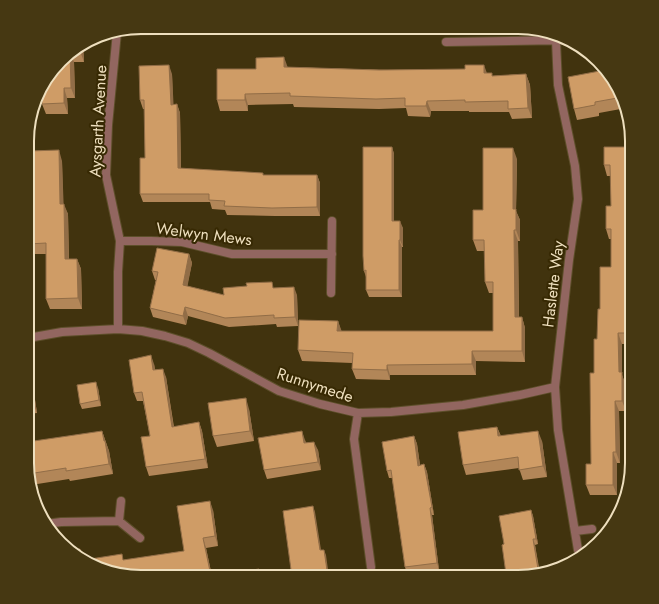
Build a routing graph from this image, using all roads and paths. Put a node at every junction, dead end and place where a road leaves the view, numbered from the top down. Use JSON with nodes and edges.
{"nodes":[{"id":1,"x":116,"y":37,"type":"edge"},
{"id":2,"x":556,"y":41,"type":"joint"},
{"id":3,"x":446,"y":42,"type":"dead end"},
{"id":4,"x":332,"y":221,"type":"dead end"},
{"id":5,"x":120,"y":241,"type":"junction"},
{"id":6,"x":332,"y":254,"type":"junction"},
{"id":7,"x":331,"y":293,"type":"dead end"},
{"id":8,"x":118,"y":329,"type":"junction"},
{"id":9,"x":34,"y":337,"type":"edge"},
{"id":10,"x":554,"y":387,"type":"junction"},
{"id":11,"x":358,"y":413,"type":"junction"},
{"id":12,"x":121,"y":501,"type":"dead end"},
{"id":13,"x":119,"y":521,"type":"junction"},
{"id":14,"x":53,"y":523,"type":"edge"},
{"id":15,"x":592,"y":529,"type":"dead end"},
{"id":16,"x":576,"y":530,"type":"junction"},
{"id":17,"x":140,"y":538,"type":"dead end"},
{"id":18,"x":578,"y":550,"type":"dead end"},
{"id":19,"x":371,"y":568,"type":"dead end"}],
"edges":[{"from":1,"to":5,"type":"street","name":"Aysgarth Avenue"},
{"from":2,"to":3,"type":"street"},
{"from":2,"to":10,"type":"street","name":"Haslette Way"},
{"from":4,"to":6,"type":"street"},
{"from":5,"to":6,"type":"street","name":"Welwyn Mews"},
{"from":5,"to":8,"type":"street","name":"Aysgarth Avenue"},
{"from":6,"to":7,"type":"street"},
{"from":8,"to":9,"type":"street","name":"Runnymede"},
{"from":8,"to":11,"type":"street","name":"Runnymede"},
{"from":10,"to":11,"type":"street","name":"Runnymede"},
{"from":10,"to":16,"type":"street","name":"Haslette Way"},
{"from":11,"to":19,"type":"street"},
{"from":12,"to":13,"type":"street"},
{"from":13,"to":14,"type":"street"},
{"from":13,"to":17,"type":"street"},
{"from":15,"to":16,"type":"street"},
{"from":16,"to":18,"type":"street","name":"Haslette Way"}]}
